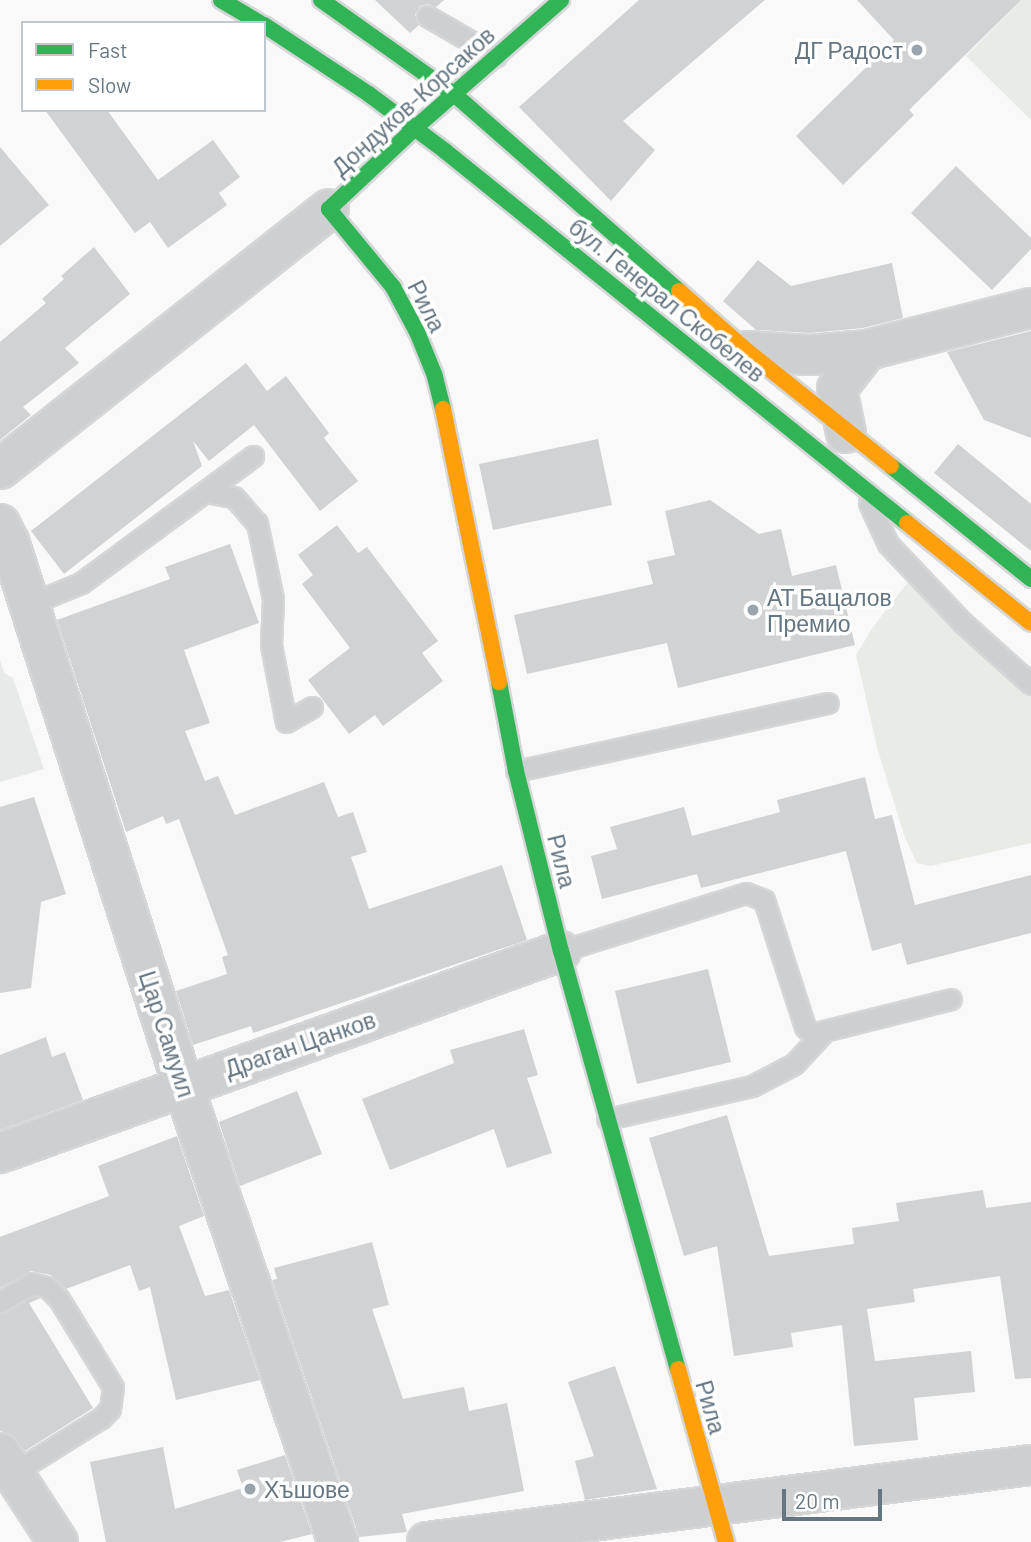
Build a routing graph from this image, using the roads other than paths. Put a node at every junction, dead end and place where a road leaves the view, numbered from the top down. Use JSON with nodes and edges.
{"nodes":[{"id":1,"x":221,"y":0,"type":"edge"},
{"id":2,"x":321,"y":0,"type":"edge"},
{"id":3,"x":561,"y":0,"type":"edge"},
{"id":4,"x":427,"y":16,"type":"dead end"},
{"id":5,"x":257,"y":21,"type":"edge"},
{"id":6,"x":266,"y":27,"type":"edge"},
{"id":7,"x":496,"y":56,"type":"junction"},
{"id":8,"x":453,"y":94,"type":"junction"},
{"id":9,"x":415,"y":128,"type":"junction"},
{"id":10,"x":329,"y":209,"type":"junction"},
{"id":11,"x":1031,"y":308,"type":"edge"},
{"id":12,"x":867,"y":350,"type":"junction"},
{"id":13,"x":747,"y":351,"type":"junction"},
{"id":14,"x":846,"y":433,"type":"junction"},
{"id":15,"x":253,"y":456,"type":"dead end"},
{"id":16,"x":0,"y":470,"type":"edge"},
{"id":17,"x":860,"y":483,"type":"junction"},
{"id":18,"x":205,"y":492,"type":"junction"},
{"id":19,"x":0,"y":524,"type":"edge"},
{"id":20,"x":1031,"y":579,"type":"edge"},
{"id":21,"x":30,"y":604,"type":"junction"},
{"id":22,"x":1031,"y":624,"type":"edge"},
{"id":23,"x":1031,"y":684,"type":"edge"},
{"id":24,"x":828,"y":703,"type":"dead end"},
{"id":25,"x":312,"y":707,"type":"dead end"},
{"id":26,"x":516,"y":771,"type":"junction"},
{"id":27,"x":561,"y":951,"type":"junction"},
{"id":28,"x":951,"y":999,"type":"dead end"},
{"id":29,"x":822,"y":1034,"type":"junction"},
{"id":30,"x":183,"y":1085,"type":"junction"},
{"id":31,"x":607,"y":1119,"type":"junction"},
{"id":32,"x":0,"y":1153,"type":"edge"},
{"id":33,"x":0,"y":1302,"type":"edge"},
{"id":34,"x":6,"y":1463,"type":"edge"},
{"id":35,"x":1031,"y":1465,"type":"edge"},
{"id":36,"x":720,"y":1525,"type":"edge"},
{"id":37,"x":58,"y":1542,"type":"edge"},
{"id":38,"x":338,"y":1542,"type":"edge"},
{"id":39,"x":427,"y":1542,"type":"edge"}],
"edges":[{"from":1,"to":5,"type":"main road","name":"бул. Генерал Скобелев"},
{"from":2,"to":8,"type":"main road","name":"бул. Генерал Скобелев"},
{"from":3,"to":7,"type":"main road","name":"Дондуков-Корсаков"},
{"from":4,"to":7,"type":"lane"},
{"from":6,"to":9,"type":"main road","name":"бул. Генерал Скобелев"},
{"from":7,"to":8,"type":"main road","name":"Дондуков-Корсаков"},
{"from":8,"to":9,"type":"main road","name":"Дондуков-Корсаков"},
{"from":8,"to":13,"type":"main road","name":"бул. Генерал Скобелев"},
{"from":9,"to":10,"type":"main road","name":"Дондуков-Корсаков"},
{"from":9,"to":17,"type":"main road","name":"бул. Генерал Скобелев"},
{"from":10,"to":16,"type":"street"},
{"from":10,"to":26,"type":"main road","name":"Рила"},
{"from":11,"to":12,"type":"street"},
{"from":12,"to":13,"type":"street"},
{"from":12,"to":14,"type":"street"},
{"from":13,"to":14,"type":"main road","name":"бул. Генерал Скобелев"},
{"from":14,"to":20,"type":"main road","name":"бул. Генерал Скобелев"},
{"from":15,"to":18,"type":"lane"},
{"from":17,"to":22,"type":"main road","name":"бул. Генерал Скобелев"},
{"from":17,"to":23,"type":"lane"},
{"from":18,"to":21,"type":"lane"},
{"from":18,"to":25,"type":"lane"},
{"from":19,"to":21,"type":"street","name":"Цар Самуил"},
{"from":21,"to":30,"type":"street","name":"Цар Самуил"},
{"from":24,"to":26,"type":"lane"},
{"from":26,"to":27,"type":"main road","name":"Рила"},
{"from":27,"to":29,"type":"lane"},
{"from":27,"to":30,"type":"street","name":"Драган Цанков"},
{"from":27,"to":31,"type":"main road","name":"Рила"},
{"from":28,"to":29,"type":"lane"},
{"from":29,"to":31,"type":"lane"},
{"from":30,"to":32,"type":"street","name":"Драган Цанков"},
{"from":30,"to":38,"type":"street","name":"Цар Самуил"},
{"from":31,"to":36,"type":"main road","name":"Рила"},
{"from":33,"to":34,"type":"lane"},
{"from":34,"to":37,"type":"street"},
{"from":35,"to":36,"type":"street"},
{"from":36,"to":39,"type":"street"}]}
